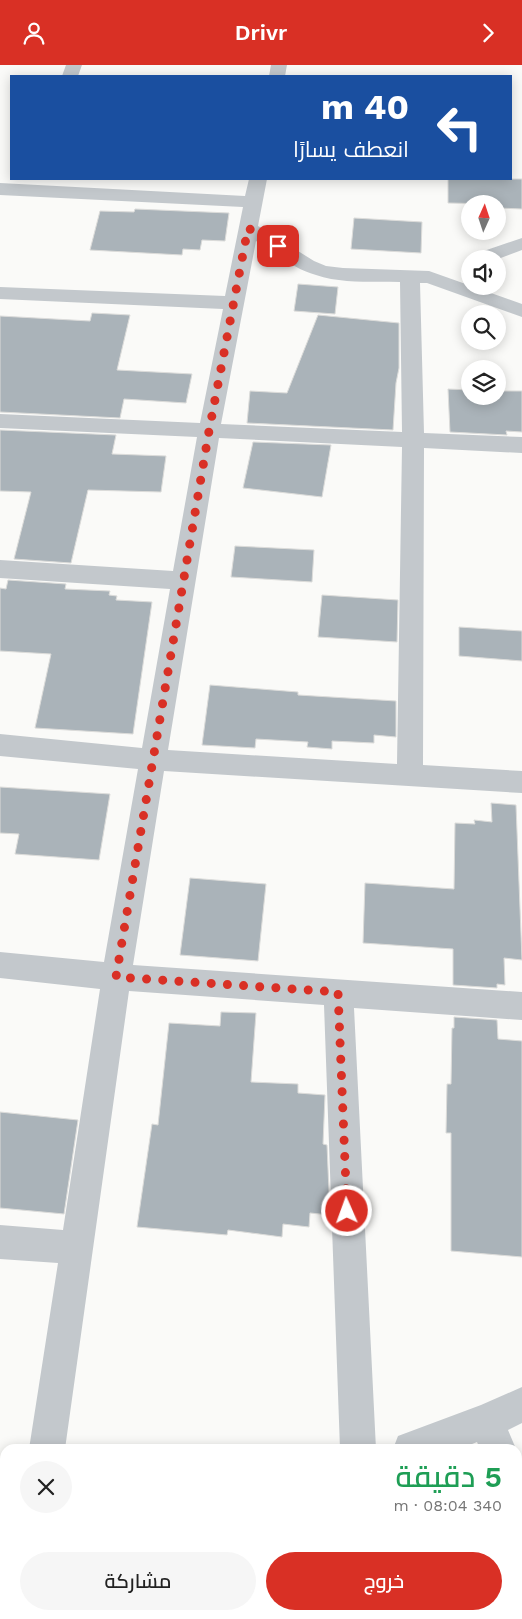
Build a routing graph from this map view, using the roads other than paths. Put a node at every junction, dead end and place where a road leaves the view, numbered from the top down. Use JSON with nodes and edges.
{"nodes":[{"id":1,"x":30,"y":185,"type":"edge"},
{"id":2,"x":0,"y":189,"type":"edge"},
{"id":3,"x":253,"y":203,"type":"edge"},
{"id":4,"x":522,"y":243,"type":"edge"},
{"id":5,"x":502,"y":250,"type":"edge"},
{"id":6,"x":461,"y":264,"type":"edge"},
{"id":7,"x":419,"y":276,"type":"junction"},
{"id":8,"x":0,"y":293,"type":"edge"},
{"id":9,"x":234,"y":303,"type":"junction"},
{"id":10,"x":522,"y":311,"type":"edge"},
{"id":11,"x":0,"y":421,"type":"edge"},
{"id":12,"x":209,"y":431,"type":"junction"},
{"id":13,"x":413,"y":440,"type":"junction"},
{"id":14,"x":522,"y":445,"type":"edge"},
{"id":15,"x":0,"y":569,"type":"edge"},
{"id":16,"x":184,"y":581,"type":"junction"},
{"id":17,"x":0,"y":745,"type":"edge"},
{"id":18,"x":154,"y":760,"type":"junction"},
{"id":19,"x":410,"y":776,"type":"junction"},
{"id":20,"x":522,"y":782,"type":"edge"},
{"id":21,"x":0,"y":965,"type":"edge"},
{"id":22,"x":116,"y":977,"type":"junction"},
{"id":23,"x":338,"y":992,"type":"junction"},
{"id":24,"x":522,"y":1006,"type":"edge"},
{"id":25,"x":0,"y":1242,"type":"edge"},
{"id":26,"x":76,"y":1249,"type":"junction"},
{"id":27,"x":522,"y":1405,"type":"edge"},
{"id":28,"x":492,"y":1435,"type":"edge"},
{"id":29,"x":47,"y":1444,"type":"edge"},
{"id":30,"x":358,"y":1444,"type":"edge"},
{"id":31,"x":441,"y":1444,"type":"edge"}],
"edges":[{"from":1,"to":2,"type":"street"},
{"from":1,"to":3,"type":"street"},
{"from":3,"to":7,"type":"street"},
{"from":3,"to":9,"type":"street"},
{"from":4,"to":5,"type":"street"},
{"from":6,"to":7,"type":"street"},
{"from":7,"to":10,"type":"street"},
{"from":7,"to":13,"type":"street"},
{"from":8,"to":9,"type":"street"},
{"from":9,"to":12,"type":"street"},
{"from":11,"to":12,"type":"street"},
{"from":12,"to":13,"type":"street"},
{"from":12,"to":16,"type":"street"},
{"from":13,"to":14,"type":"street"},
{"from":13,"to":19,"type":"street"},
{"from":15,"to":16,"type":"street"},
{"from":16,"to":18,"type":"street"},
{"from":17,"to":18,"type":"street"},
{"from":18,"to":19,"type":"street"},
{"from":18,"to":22,"type":"street"},
{"from":19,"to":20,"type":"street"},
{"from":21,"to":22,"type":"street"},
{"from":22,"to":23,"type":"street"},
{"from":22,"to":26,"type":"street"},
{"from":23,"to":24,"type":"street"},
{"from":23,"to":30,"type":"street"},
{"from":25,"to":26,"type":"street"},
{"from":26,"to":29,"type":"street"},
{"from":27,"to":28,"type":"street"},
{"from":28,"to":31,"type":"street"}]}
